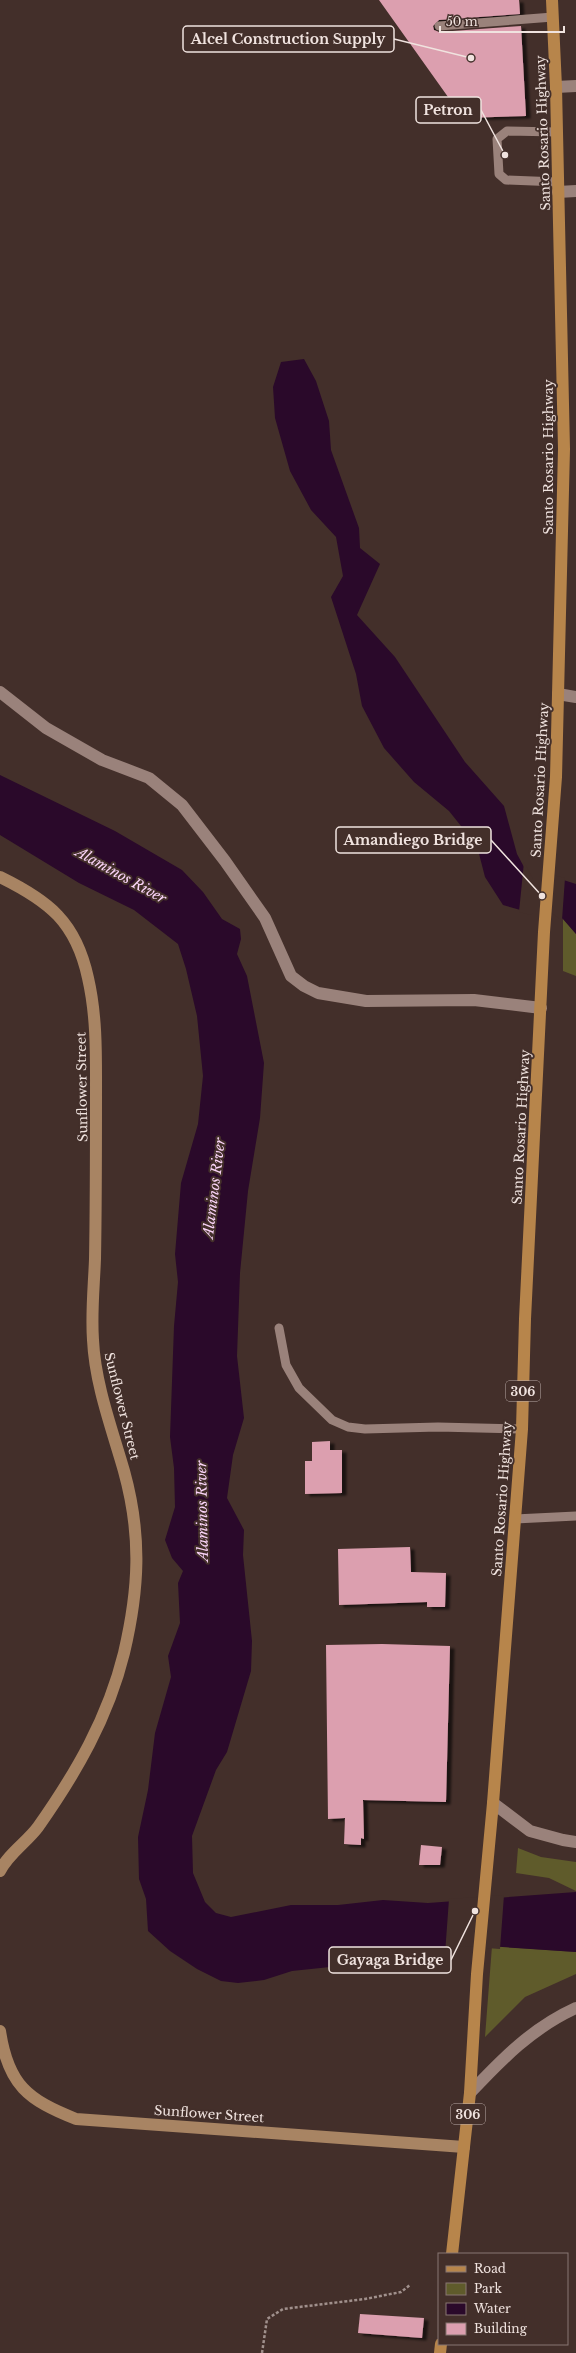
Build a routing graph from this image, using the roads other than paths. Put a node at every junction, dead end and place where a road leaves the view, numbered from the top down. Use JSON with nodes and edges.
{"nodes":[{"id":1,"x":552,"y":0,"type":"edge"},
{"id":2,"x":553,"y":17,"type":"junction"},
{"id":3,"x":439,"y":26,"type":"dead end"},
{"id":4,"x":576,"y":86,"type":"edge"},
{"id":5,"x":556,"y":87,"type":"junction"},
{"id":6,"x":557,"y":132,"type":"junction"},
{"id":7,"x":558,"y":187,"type":"junction"},
{"id":8,"x":576,"y":191,"type":"edge"},
{"id":9,"x":0,"y":692,"type":"edge"},
{"id":10,"x":558,"y":694,"type":"junction"},
{"id":11,"x":576,"y":697,"type":"edge"},
{"id":12,"x":0,"y":876,"type":"edge"},
{"id":13,"x":540,"y":1008,"type":"junction"},
{"id":14,"x":279,"y":1328,"type":"dead end"},
{"id":15,"x":522,"y":1429,"type":"junction"},
{"id":16,"x":576,"y":1516,"type":"edge"},
{"id":17,"x":515,"y":1519,"type":"junction"},
{"id":18,"x":493,"y":1803,"type":"junction"},
{"id":19,"x":576,"y":1842,"type":"edge"},
{"id":20,"x":0,"y":1872,"type":"edge"},
{"id":21,"x":576,"y":2008,"type":"edge"},
{"id":22,"x":0,"y":2031,"type":"edge"},
{"id":23,"x":470,"y":2093,"type":"junction"},
{"id":24,"x":464,"y":2147,"type":"junction"},
{"id":25,"x":452,"y":2253,"type":"edge"}],
"edges":[{"from":1,"to":2,"type":"main road","name":"Santo Rosario Highway","number":"306"},
{"from":2,"to":3,"type":"lane"},
{"from":2,"to":5,"type":"main road","name":"Santo Rosario Highway","number":"306"},
{"from":4,"to":5,"type":"street"},
{"from":5,"to":6,"type":"main road","name":"Santo Rosario Highway","number":"306"},
{"from":6,"to":7,"type":"main road","name":"Santo Rosario Highway","number":"306"},
{"from":6,"to":7,"type":"lane"},
{"from":7,"to":8,"type":"street"},
{"from":7,"to":10,"type":"main road","name":"Santo Rosario Highway","number":"306"},
{"from":9,"to":13,"type":"street"},
{"from":10,"to":11,"type":"street"},
{"from":10,"to":13,"type":"main road","name":"Santo Rosario Highway","number":"306"},
{"from":12,"to":20,"type":"street","name":"Sunflower Street"},
{"from":13,"to":15,"type":"main road","name":"Santo Rosario Highway","number":"306"},
{"from":14,"to":15,"type":"lane"},
{"from":15,"to":17,"type":"main road","name":"Santo Rosario Highway","number":"306"},
{"from":16,"to":17,"type":"lane"},
{"from":17,"to":18,"type":"main road","name":"Santo Rosario Highway","number":"306"},
{"from":18,"to":19,"type":"street"},
{"from":18,"to":23,"type":"main road","name":"Santo Rosario Highway","number":"306"},
{"from":21,"to":23,"type":"street"},
{"from":22,"to":24,"type":"street","name":"Sunflower Street"},
{"from":23,"to":24,"type":"main road","name":"Santo Rosario Highway","number":"306"},
{"from":24,"to":25,"type":"main road","name":"Santo Rosario Highway","number":"306"}]}
